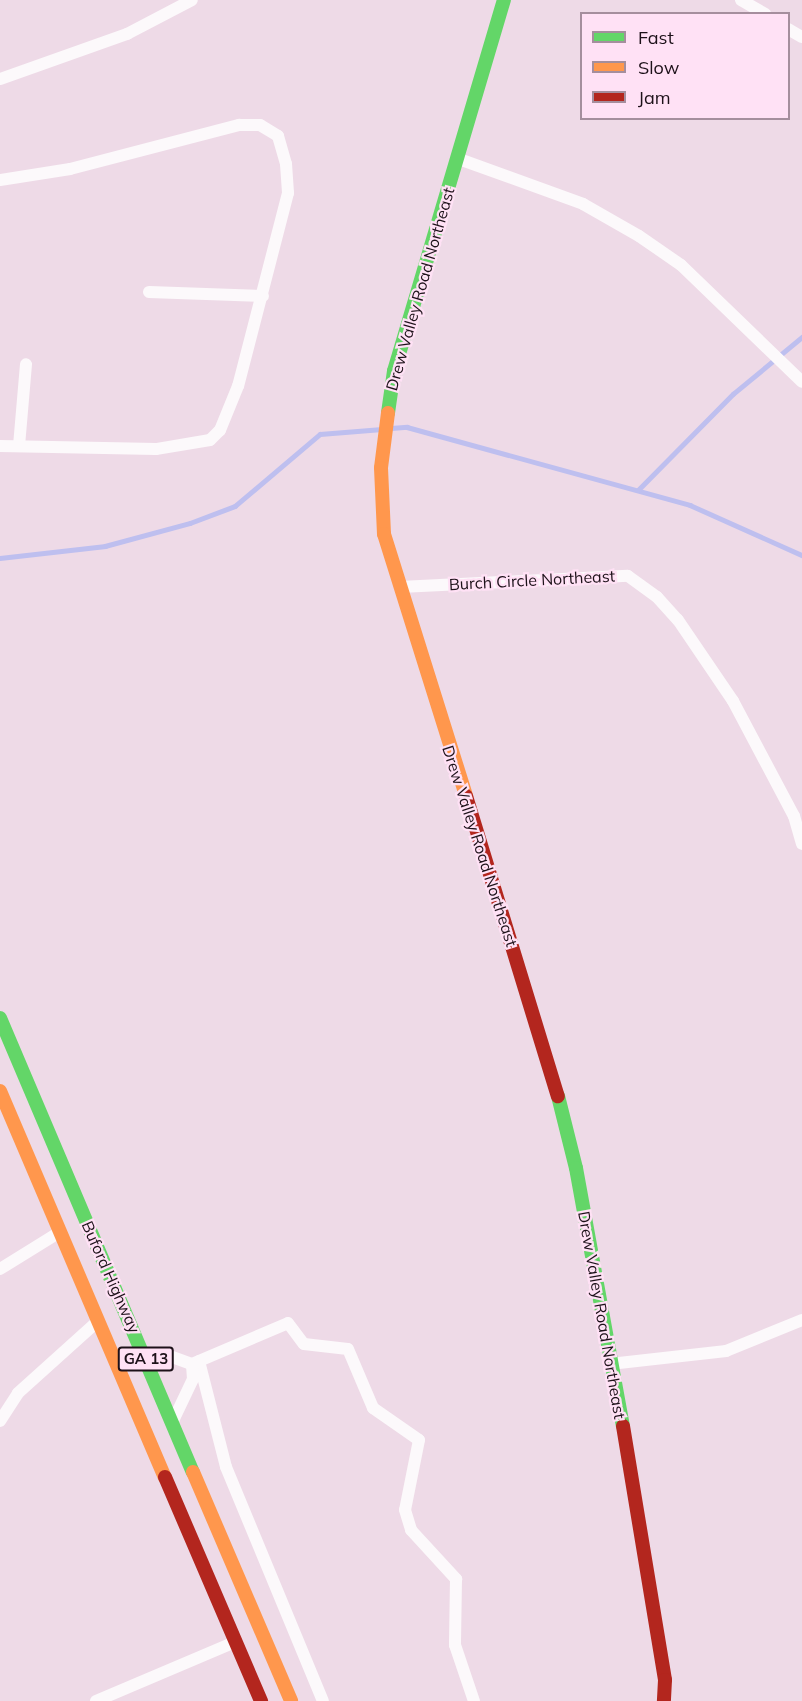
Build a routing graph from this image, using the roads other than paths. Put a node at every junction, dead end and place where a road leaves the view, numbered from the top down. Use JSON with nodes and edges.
{"nodes":[{"id":1,"x":192,"y":0,"type":"edge"},
{"id":2,"x":504,"y":0,"type":"edge"},
{"id":3,"x":749,"y":2,"type":"edge"},
{"id":4,"x":762,"y":12,"type":"edge"},
{"id":5,"x":0,"y":79,"type":"edge"},
{"id":6,"x":459,"y":159,"type":"junction"},
{"id":7,"x":0,"y":180,"type":"edge"},
{"id":8,"x":149,"y":292,"type":"dead end"},
{"id":9,"x":263,"y":296,"type":"junction"},
{"id":10,"x":26,"y":364,"type":"dead end"},
{"id":11,"x":802,"y":382,"type":"edge"},
{"id":12,"x":0,"y":446,"type":"edge"},
{"id":13,"x":19,"y":446,"type":"junction"},
{"id":14,"x":400,"y":587,"type":"junction"},
{"id":15,"x":802,"y":844,"type":"edge"},
{"id":16,"x":0,"y":1018,"type":"edge"},
{"id":17,"x":1,"y":1095,"type":"edge"},
{"id":18,"x":60,"y":1232,"type":"junction"},
{"id":19,"x":0,"y":1269,"type":"edge"},
{"id":20,"x":802,"y":1320,"type":"edge"},
{"id":21,"x":98,"y":1321,"type":"junction"},
{"id":22,"x":144,"y":1354,"type":"junction"},
{"id":23,"x":196,"y":1362,"type":"junction"},
{"id":24,"x":610,"y":1364,"type":"junction"},
{"id":25,"x":0,"y":1421,"type":"edge"},
{"id":26,"x":172,"y":1423,"type":"junction"},
{"id":27,"x":236,"y":1642,"type":"junction"},
{"id":28,"x":96,"y":1701,"type":"edge"},
{"id":29,"x":261,"y":1701,"type":"edge"},
{"id":30,"x":291,"y":1701,"type":"edge"},
{"id":31,"x":323,"y":1701,"type":"edge"},
{"id":32,"x":474,"y":1701,"type":"edge"},
{"id":33,"x":664,"y":1701,"type":"edge"}],
"edges":[{"from":1,"to":5,"type":"street"},
{"from":2,"to":6,"type":"street","name":"Drew Valley Road Northeast"},
{"from":3,"to":4,"type":"street"},
{"from":6,"to":11,"type":"street"},
{"from":6,"to":14,"type":"street","name":"Drew Valley Road Northeast"},
{"from":7,"to":9,"type":"street"},
{"from":8,"to":9,"type":"street"},
{"from":9,"to":13,"type":"street"},
{"from":10,"to":13,"type":"street"},
{"from":12,"to":13,"type":"street"},
{"from":14,"to":15,"type":"street","name":"Burch Circle Northeast"},
{"from":14,"to":24,"type":"street","name":"Drew Valley Road Northeast"},
{"from":16,"to":22,"type":"street","name":"Buford Highway","number":"GA 13"},
{"from":17,"to":18,"type":"street","name":"Buford Highway","number":"GA 13"},
{"from":18,"to":19,"type":"street"},
{"from":18,"to":21,"type":"street","name":"Buford Highway","number":"GA 13"},
{"from":20,"to":24,"type":"street"},
{"from":21,"to":25,"type":"street"},
{"from":21,"to":27,"type":"street","name":"Buford Highway","number":"GA 13"},
{"from":22,"to":23,"type":"street"},
{"from":22,"to":26,"type":"street","name":"Buford Highway","number":"GA 13"},
{"from":23,"to":26,"type":"street"},
{"from":23,"to":31,"type":"street"},
{"from":23,"to":32,"type":"street"},
{"from":24,"to":33,"type":"street","name":"Drew Valley Road Northeast"},
{"from":26,"to":30,"type":"street","name":"Buford Highway","number":"GA 13"},
{"from":27,"to":28,"type":"street"},
{"from":27,"to":29,"type":"street","name":"Buford Highway","number":"GA 13"}]}
